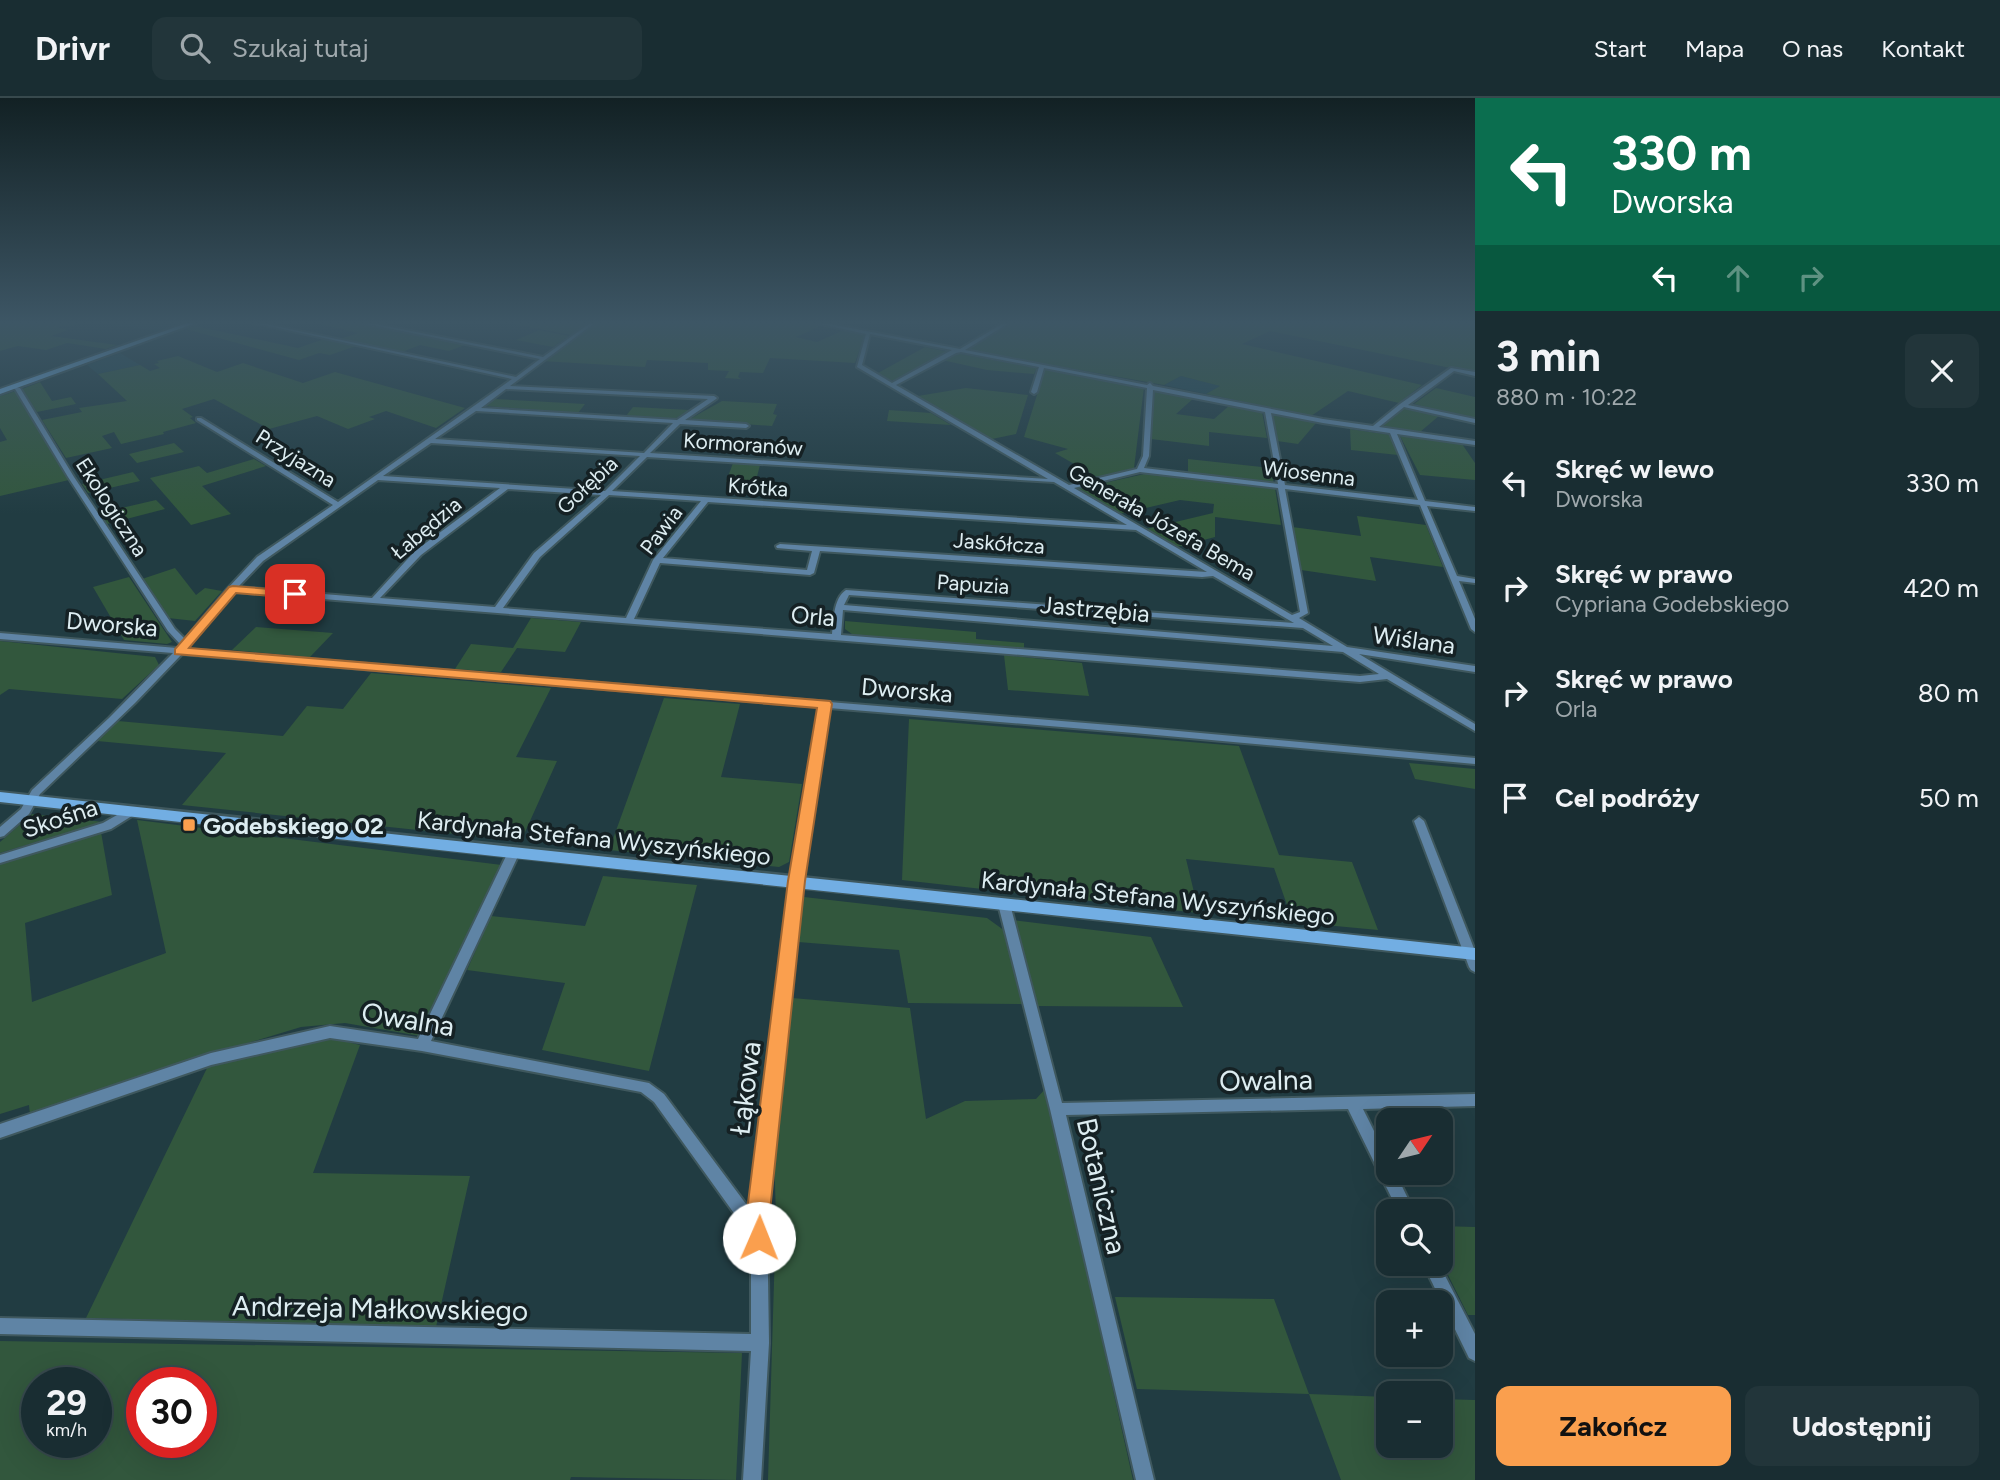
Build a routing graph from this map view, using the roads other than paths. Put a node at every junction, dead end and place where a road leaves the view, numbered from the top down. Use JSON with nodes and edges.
{"nodes":[{"id":1,"x":17,"y":385,"type":"edge"},
{"id":2,"x":1036,"y":385,"type":"edge"},
{"id":3,"x":1150,"y":385,"type":"edge"},
{"id":4,"x":1152,"y":385,"type":"edge"},
{"id":5,"x":1430,"y":385,"type":"edge"},
{"id":6,"x":893,"y":386,"type":"edge"},
{"id":7,"x":13,"y":387,"type":"junction"},
{"id":8,"x":503,"y":387,"type":"joint"},
{"id":9,"x":0,"y":391,"type":"edge"},
{"id":10,"x":1034,"y":392,"type":"dead end"},
{"id":11,"x":1402,"y":405,"type":"junction"},
{"id":12,"x":475,"y":409,"type":"junction"},
{"id":13,"x":1268,"y":410,"type":"junction"},
{"id":14,"x":199,"y":419,"type":"dead end"},
{"id":15,"x":1475,"y":421,"type":"edge"},
{"id":16,"x":678,"y":422,"type":"junction"},
{"id":17,"x":746,"y":426,"type":"dead end"},
{"id":18,"x":1376,"y":429,"type":"junction"},
{"id":19,"x":1393,"y":432,"type":"junction"},
{"id":20,"x":430,"y":441,"type":"junction"},
{"id":21,"x":1475,"y":443,"type":"edge"},
{"id":22,"x":644,"y":455,"type":"junction"},
{"id":23,"x":1140,"y":470,"type":"junction"},
{"id":24,"x":377,"y":478,"type":"junction"},
{"id":25,"x":1055,"y":481,"type":"junction"},
{"id":26,"x":506,"y":487,"type":"junction"},
{"id":27,"x":1067,"y":488,"type":"junction"},
{"id":28,"x":1280,"y":488,"type":"junction"},
{"id":29,"x":606,"y":494,"type":"junction"},
{"id":30,"x":705,"y":501,"type":"junction"},
{"id":31,"x":1421,"y":504,"type":"junction"},
{"id":32,"x":338,"y":505,"type":"junction"},
{"id":33,"x":1475,"y":509,"type":"edge"},
{"id":34,"x":1138,"y":528,"type":"junction"},
{"id":35,"x":780,"y":546,"type":"dead end"},
{"id":36,"x":817,"y":548,"type":"junction"},
{"id":37,"x":657,"y":560,"type":"junction"},
{"id":38,"x":1215,"y":573,"type":"junction"},
{"id":39,"x":1454,"y":578,"type":"junction"},
{"id":40,"x":1475,"y":581,"type":"edge"},
{"id":41,"x":233,"y":589,"type":"junction"},
{"id":42,"x":373,"y":601,"type":"junction"},
{"id":43,"x":839,"y":607,"type":"junction"},
{"id":44,"x":497,"y":611,"type":"junction"},
{"id":45,"x":1293,"y":618,"type":"junction"},
{"id":46,"x":629,"y":621,"type":"junction"},
{"id":47,"x":1306,"y":626,"type":"junction"},
{"id":48,"x":1475,"y":629,"type":"edge"},
{"id":49,"x":0,"y":636,"type":"edge"},
{"id":50,"x":836,"y":638,"type":"junction"},
{"id":51,"x":183,"y":648,"type":"junction"},
{"id":52,"x":1347,"y":650,"type":"junction"},
{"id":53,"x":1475,"y":669,"type":"edge"},
{"id":54,"x":1390,"y":676,"type":"junction"},
{"id":55,"x":825,"y":704,"type":"junction"},
{"id":56,"x":1475,"y":728,"type":"edge"},
{"id":57,"x":1475,"y":761,"type":"edge"},
{"id":58,"x":0,"y":797,"type":"edge"},
{"id":59,"x":30,"y":800,"type":"junction"},
{"id":60,"x":131,"y":811,"type":"junction"},
{"id":61,"x":1419,"y":821,"type":"dead end"},
{"id":62,"x":0,"y":833,"type":"edge"},
{"id":63,"x":513,"y":854,"type":"junction"},
{"id":64,"x":0,"y":859,"type":"edge"},
{"id":65,"x":796,"y":881,"type":"junction"},
{"id":66,"x":1004,"y":904,"type":"junction"},
{"id":67,"x":1474,"y":958,"type":"edge"},
{"id":68,"x":422,"y":1045,"type":"junction"},
{"id":69,"x":1475,"y":1100,"type":"edge"},
{"id":70,"x":1352,"y":1102,"type":"junction"},
{"id":71,"x":1057,"y":1110,"type":"junction"},
{"id":72,"x":0,"y":1131,"type":"edge"},
{"id":73,"x":1400,"y":1199,"type":"edge"},
{"id":74,"x":758,"y":1211,"type":"junction"},
{"id":75,"x":1438,"y":1276,"type":"edge"},
{"id":76,"x":0,"y":1326,"type":"edge"},
{"id":77,"x":760,"y":1343,"type":"junction"},
{"id":78,"x":1475,"y":1352,"type":"edge"},
{"id":79,"x":752,"y":1480,"type":"edge"},
{"id":80,"x":1145,"y":1480,"type":"edge"}],
"edges":[{"from":1,"to":7,"type":"main road"},
{"from":2,"to":10,"type":"street"},
{"from":3,"to":23,"type":"street"},
{"from":4,"to":13,"type":"street"},
{"from":5,"to":11,"type":"street"},
{"from":6,"to":25,"type":"street","name":"Generała Józefa Bema"},
{"from":7,"to":9,"type":"main road"},
{"from":7,"to":51,"type":"street","name":"Ekologiczna"},
{"from":8,"to":12,"type":"street"},
{"from":8,"to":16,"type":"street","name":"Gołębia"},
{"from":11,"to":15,"type":"street"},
{"from":11,"to":18,"type":"street"},
{"from":12,"to":16,"type":"street"},
{"from":12,"to":20,"type":"street"},
{"from":13,"to":18,"type":"street"},
{"from":13,"to":28,"type":"street"},
{"from":14,"to":32,"type":"street","name":"Przyjazna"},
{"from":16,"to":17,"type":"street"},
{"from":16,"to":22,"type":"street","name":"Gołębia"},
{"from":18,"to":19,"type":"street"},
{"from":19,"to":21,"type":"street"},
{"from":19,"to":31,"type":"street"},
{"from":20,"to":22,"type":"street","name":"Kormoranów"},
{"from":20,"to":24,"type":"street"},
{"from":22,"to":25,"type":"street","name":"Kormoranów"},
{"from":22,"to":29,"type":"street","name":"Gołębia"},
{"from":23,"to":27,"type":"street"},
{"from":23,"to":28,"type":"street","name":"Wiosenna"},
{"from":24,"to":26,"type":"street","name":"Krótka"},
{"from":24,"to":32,"type":"street"},
{"from":25,"to":27,"type":"street","name":"Generała Józefa Bema"},
{"from":26,"to":29,"type":"street","name":"Krótka"},
{"from":26,"to":42,"type":"street","name":"Łabędzia"},
{"from":27,"to":34,"type":"street","name":"Generała Józefa Bema"},
{"from":28,"to":31,"type":"street","name":"Wiosenna"},
{"from":28,"to":45,"type":"street"},
{"from":29,"to":30,"type":"street","name":"Krótka"},
{"from":29,"to":44,"type":"street","name":"Gołębia"},
{"from":30,"to":34,"type":"street","name":"Krótka"},
{"from":30,"to":37,"type":"street","name":"Pawia"},
{"from":31,"to":33,"type":"street","name":"Wiosenna"},
{"from":31,"to":39,"type":"street"},
{"from":32,"to":41,"type":"street"},
{"from":34,"to":38,"type":"street","name":"Generała Józefa Bema"},
{"from":35,"to":36,"type":"street","name":"Jaskółcza"},
{"from":36,"to":37,"type":"street"},
{"from":36,"to":38,"type":"street","name":"Jaskółcza"},
{"from":37,"to":46,"type":"street","name":"Pawia"},
{"from":38,"to":45,"type":"street","name":"Generała Józefa Bema"},
{"from":39,"to":40,"type":"street"},
{"from":39,"to":48,"type":"street"},
{"from":41,"to":42,"type":"street","name":"Orla"},
{"from":41,"to":51,"type":"street"},
{"from":42,"to":44,"type":"street","name":"Orla"},
{"from":43,"to":47,"type":"street","name":"Papuzia"},
{"from":43,"to":50,"type":"street"},
{"from":43,"to":52,"type":"street","name":"Jastrzębia"},
{"from":44,"to":46,"type":"street","name":"Orla"},
{"from":45,"to":47,"type":"street","name":"Generała Józefa Bema"},
{"from":46,"to":50,"type":"street","name":"Orla"},
{"from":47,"to":52,"type":"street","name":"Generała Józefa Bema"},
{"from":49,"to":51,"type":"street","name":"Dworska"},
{"from":50,"to":54,"type":"street","name":"Orla"},
{"from":51,"to":55,"type":"street","name":"Dworska"},
{"from":51,"to":59,"type":"street"},
{"from":52,"to":53,"type":"street","name":"Wiślana"},
{"from":52,"to":54,"type":"street","name":"Generała Józefa Bema"},
{"from":54,"to":56,"type":"street","name":"Generała Józefa Bema"},
{"from":55,"to":57,"type":"street","name":"Dworska"},
{"from":55,"to":65,"type":"street","name":"Łąkowa"},
{"from":58,"to":59,"type":"main road","name":"Kardynała Stefana Wyszyńskiego"},
{"from":59,"to":60,"type":"main road","name":"Kardynała Stefana Wyszyńskiego"},
{"from":59,"to":62,"type":"street"},
{"from":60,"to":63,"type":"main road","name":"Kardynała Stefana Wyszyńskiego"},
{"from":60,"to":64,"type":"street","name":"Skośna"},
{"from":61,"to":67,"type":"street"},
{"from":63,"to":65,"type":"main road","name":"Kardynała Stefana Wyszyńskiego"},
{"from":63,"to":68,"type":"street"},
{"from":65,"to":66,"type":"main road","name":"Kardynała Stefana Wyszyńskiego"},
{"from":65,"to":74,"type":"street","name":"Łąkowa"},
{"from":66,"to":67,"type":"main road","name":"Kardynała Stefana Wyszyńskiego"},
{"from":66,"to":71,"type":"street","name":"Botaniczna"},
{"from":68,"to":72,"type":"street","name":"Owalna"},
{"from":68,"to":74,"type":"street","name":"Owalna"},
{"from":69,"to":70,"type":"street","name":"Owalna"},
{"from":70,"to":71,"type":"street","name":"Owalna"},
{"from":70,"to":73,"type":"street"},
{"from":71,"to":80,"type":"street","name":"Botaniczna"},
{"from":74,"to":77,"type":"street","name":"Łąkowa"},
{"from":75,"to":78,"type":"street"},
{"from":76,"to":77,"type":"street","name":"Andrzeja Małkowskiego"},
{"from":77,"to":79,"type":"street","name":"Łąkowa"}]}
